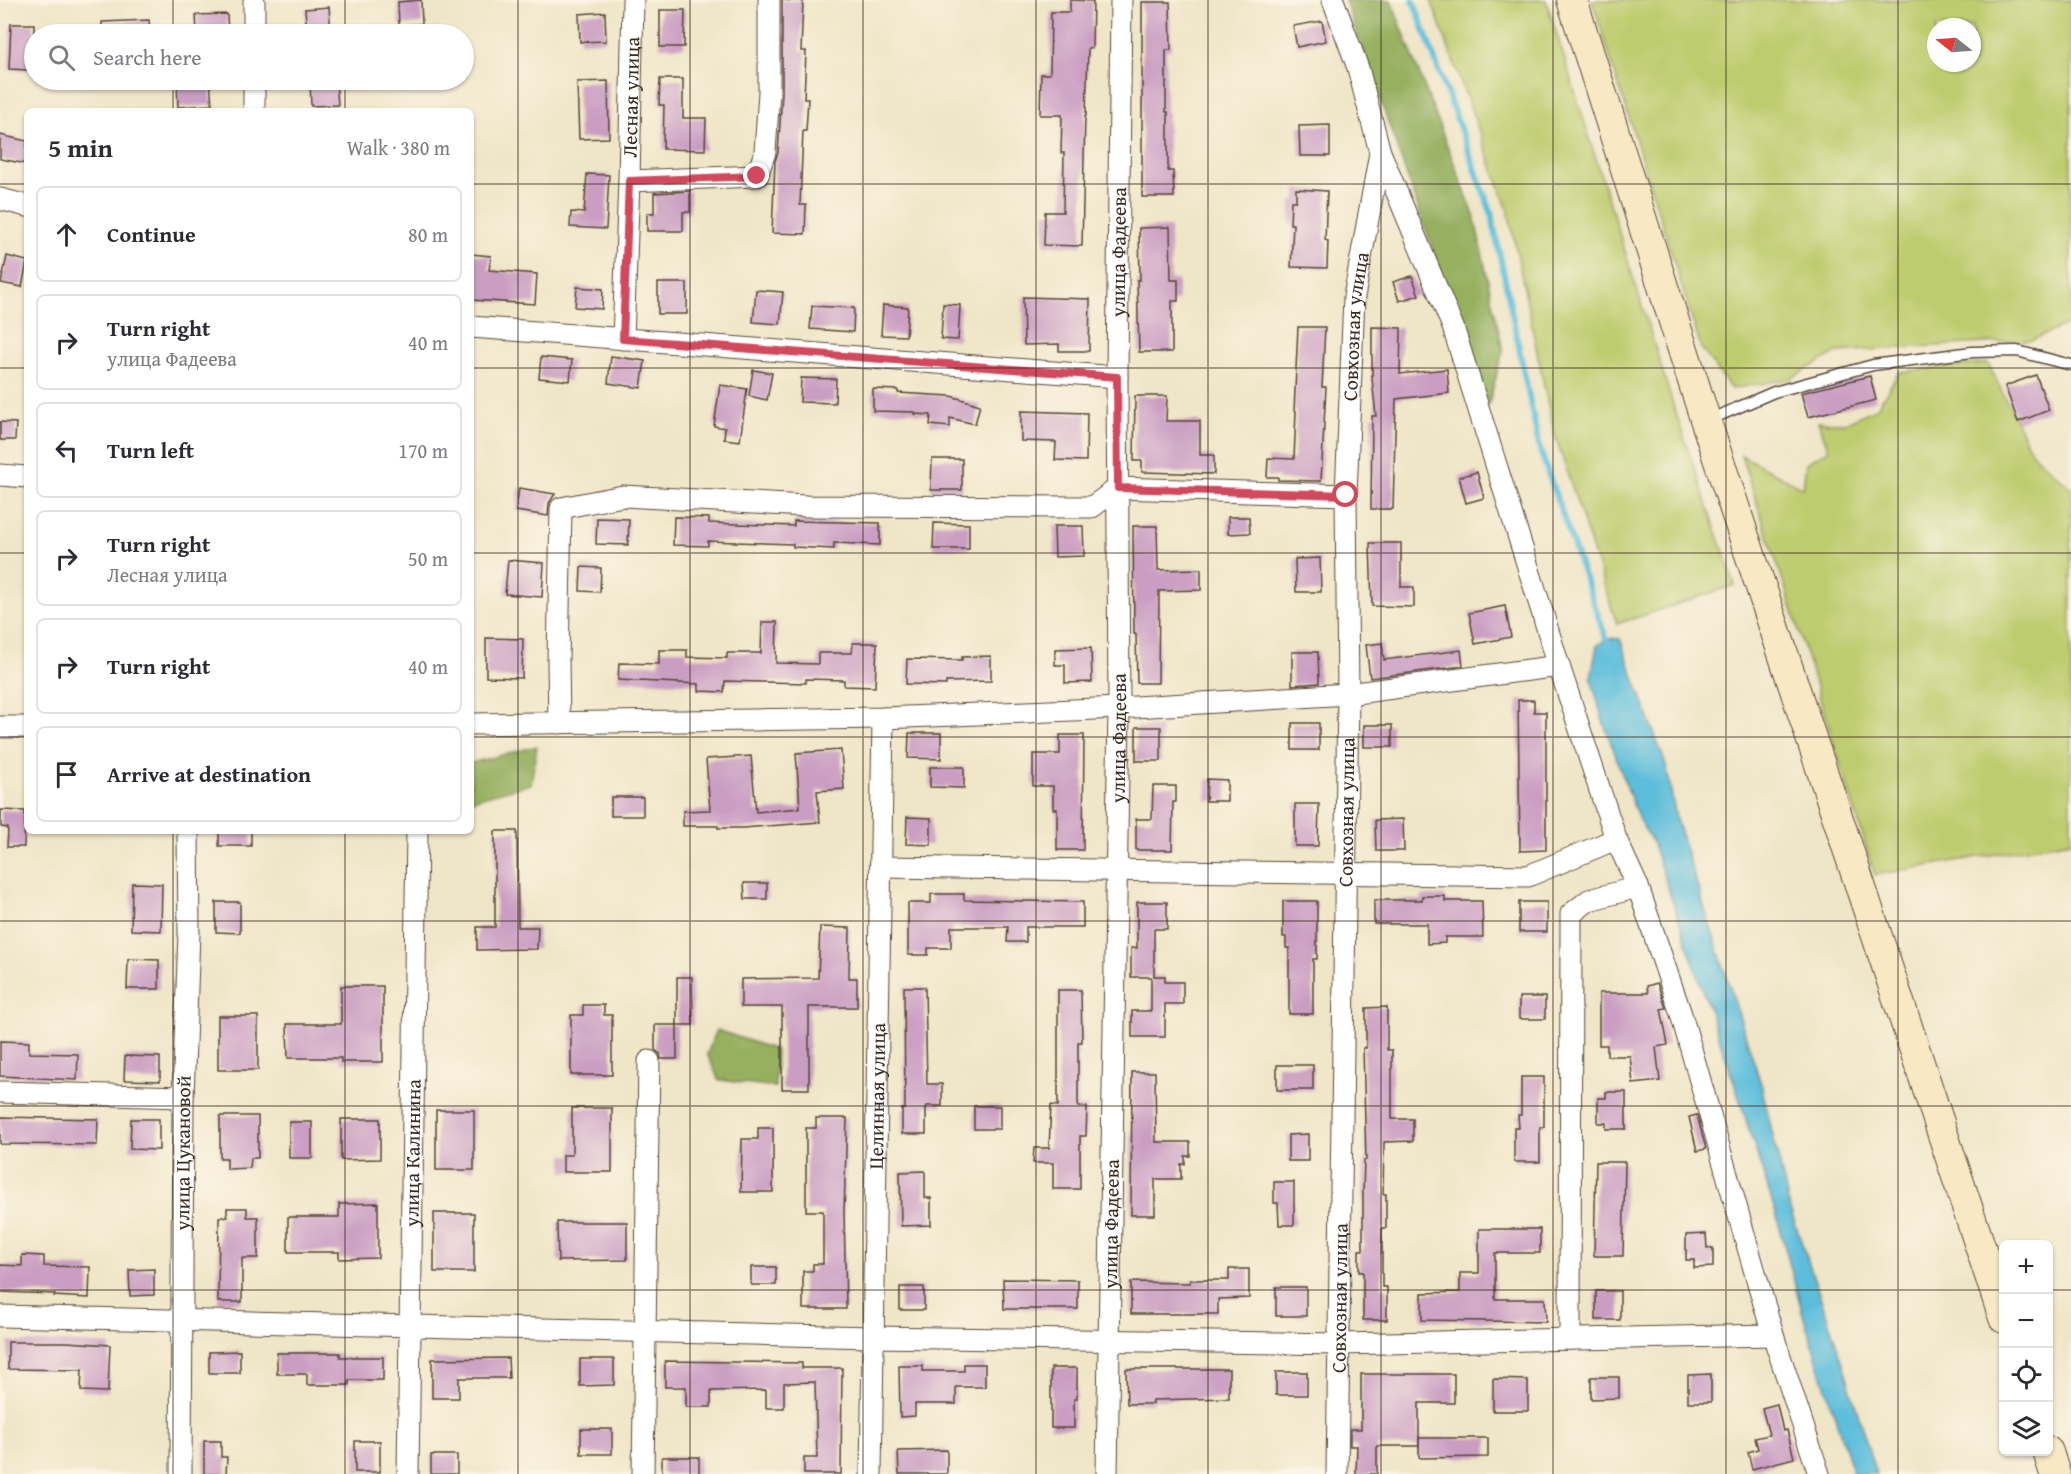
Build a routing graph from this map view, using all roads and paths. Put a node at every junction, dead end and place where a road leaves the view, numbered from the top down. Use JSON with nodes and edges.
{"nodes":[{"id":1,"x":254,"y":0,"type":"edge"},
{"id":2,"x":633,"y":0,"type":"edge"},
{"id":3,"x":769,"y":0,"type":"edge"},
{"id":4,"x":1121,"y":0,"type":"edge"},
{"id":5,"x":1333,"y":0,"type":"edge"},
{"id":6,"x":1572,"y":0,"type":"edge"},
{"id":7,"x":254,"y":24,"type":"edge"},
{"id":8,"x":254,"y":90,"type":"edge"},
{"id":9,"x":254,"y":108,"type":"edge"},
{"id":10,"x":1380,"y":152,"type":"junction"},
{"id":11,"x":629,"y":181,"type":"junction"},
{"id":12,"x":0,"y":199,"type":"edge"},
{"id":13,"x":24,"y":205,"type":"edge"},
{"id":14,"x":474,"y":327,"type":"edge"},
{"id":15,"x":623,"y":339,"type":"junction"},
{"id":16,"x":2071,"y":365,"type":"edge"},
{"id":17,"x":1117,"y":377,"type":"junction"},
{"id":18,"x":1706,"y":422,"type":"junction"},
{"id":19,"x":0,"y":476,"type":"edge"},
{"id":20,"x":24,"y":477,"type":"edge"},
{"id":21,"x":1118,"y":488,"type":"junction"},
{"id":22,"x":1346,"y":495,"type":"junction"},
{"id":23,"x":1559,"y":666,"type":"junction"},
{"id":24,"x":1348,"y":694,"type":"junction"},
{"id":25,"x":1119,"y":708,"type":"junction"},
{"id":26,"x":883,"y":718,"type":"junction"},
{"id":27,"x":559,"y":723,"type":"junction"},
{"id":28,"x":474,"y":724,"type":"edge"},
{"id":29,"x":0,"y":727,"type":"edge"},
{"id":30,"x":24,"y":727,"type":"edge"},
{"id":31,"x":188,"y":834,"type":"edge"},
{"id":32,"x":417,"y":834,"type":"edge"},
{"id":33,"x":1616,"y":839,"type":"junction"},
{"id":34,"x":881,"y":867,"type":"junction"},
{"id":35,"x":1116,"y":869,"type":"junction"},
{"id":36,"x":1346,"y":874,"type":"junction"},
{"id":37,"x":1638,"y":887,"type":"junction"},
{"id":38,"x":650,"y":1061,"type":"dead end"},
{"id":39,"x":0,"y":1092,"type":"edge"},
{"id":40,"x":183,"y":1097,"type":"junction"},
{"id":41,"x":1999,"y":1303,"type":"edge"},
{"id":42,"x":0,"y":1316,"type":"edge"},
{"id":43,"x":182,"y":1321,"type":"junction"},
{"id":44,"x":410,"y":1326,"type":"junction"},
{"id":45,"x":646,"y":1332,"type":"junction"},
{"id":46,"x":1773,"y":1335,"type":"junction"},
{"id":47,"x":873,"y":1337,"type":"junction"},
{"id":48,"x":1570,"y":1339,"type":"junction"},
{"id":49,"x":1110,"y":1340,"type":"junction"},
{"id":50,"x":1338,"y":1344,"type":"junction"},
{"id":51,"x":2049,"y":1456,"type":"edge"},
{"id":52,"x":181,"y":1474,"type":"edge"},
{"id":53,"x":408,"y":1474,"type":"edge"},
{"id":54,"x":643,"y":1474,"type":"edge"},
{"id":55,"x":871,"y":1474,"type":"edge"},
{"id":56,"x":1107,"y":1474,"type":"edge"},
{"id":57,"x":1337,"y":1474,"type":"edge"},
{"id":58,"x":1819,"y":1474,"type":"edge"},
{"id":59,"x":2055,"y":1474,"type":"edge"}],
"edges":[{"from":1,"to":7,"type":"street"},
{"from":2,"to":11,"type":"street","name":"Лесная улица"},
{"from":3,"to":11,"type":"street"},
{"from":4,"to":17,"type":"street","name":"улица Фадеева"},
{"from":5,"to":10,"type":"street"},
{"from":6,"to":18,"type":"main road"},
{"from":8,"to":9,"type":"street"},
{"from":10,"to":22,"type":"street","name":"Совхозная улица"},
{"from":10,"to":23,"type":"street"},
{"from":11,"to":15,"type":"street","name":"Лесная улица"},
{"from":12,"to":13,"type":"street"},
{"from":14,"to":15,"type":"street"},
{"from":15,"to":17,"type":"street"},
{"from":16,"to":18,"type":"lane"},
{"from":17,"to":21,"type":"street","name":"улица Фадеева"},
{"from":18,"to":41,"type":"main road"},
{"from":19,"to":20,"type":"street"},
{"from":21,"to":22,"type":"street"},
{"from":21,"to":25,"type":"street","name":"улица Фадеева"},
{"from":21,"to":27,"type":"street"},
{"from":22,"to":24,"type":"street","name":"Совхозная улица"},
{"from":23,"to":24,"type":"street"},
{"from":23,"to":33,"type":"street"},
{"from":24,"to":25,"type":"street"},
{"from":24,"to":36,"type":"street","name":"Совхозная улица"},
{"from":25,"to":26,"type":"street"},
{"from":25,"to":35,"type":"street","name":"улица Фадеева"},
{"from":26,"to":27,"type":"street"},
{"from":26,"to":34,"type":"street","name":"Целинная улица"},
{"from":27,"to":28,"type":"street"},
{"from":29,"to":30,"type":"street"},
{"from":31,"to":40,"type":"street","name":"улица Цукановой"},
{"from":32,"to":44,"type":"street","name":"улица Калинина"},
{"from":33,"to":36,"type":"street"},
{"from":33,"to":37,"type":"street"},
{"from":34,"to":35,"type":"street"},
{"from":34,"to":47,"type":"street","name":"Целинная улица"},
{"from":35,"to":36,"type":"street"},
{"from":35,"to":49,"type":"street","name":"улица Фадеева"},
{"from":36,"to":50,"type":"street","name":"Совхозная улица"},
{"from":37,"to":46,"type":"street"},
{"from":37,"to":48,"type":"street"},
{"from":38,"to":45,"type":"street"},
{"from":39,"to":40,"type":"street"},
{"from":40,"to":43,"type":"street","name":"улица Цукановой"},
{"from":42,"to":43,"type":"street"},
{"from":43,"to":44,"type":"street"},
{"from":43,"to":52,"type":"street","name":"улица Цукановой"},
{"from":44,"to":45,"type":"street"},
{"from":44,"to":53,"type":"street","name":"улица Калинина"},
{"from":45,"to":47,"type":"street"},
{"from":45,"to":54,"type":"street"},
{"from":46,"to":48,"type":"street"},
{"from":46,"to":58,"type":"street"},
{"from":47,"to":49,"type":"street"},
{"from":47,"to":55,"type":"street","name":"Целинная улица"},
{"from":48,"to":50,"type":"street"},
{"from":49,"to":50,"type":"street"},
{"from":49,"to":56,"type":"street","name":"улица Фадеева"},
{"from":50,"to":57,"type":"street","name":"Совхозная улица"},
{"from":51,"to":59,"type":"main road"}]}
